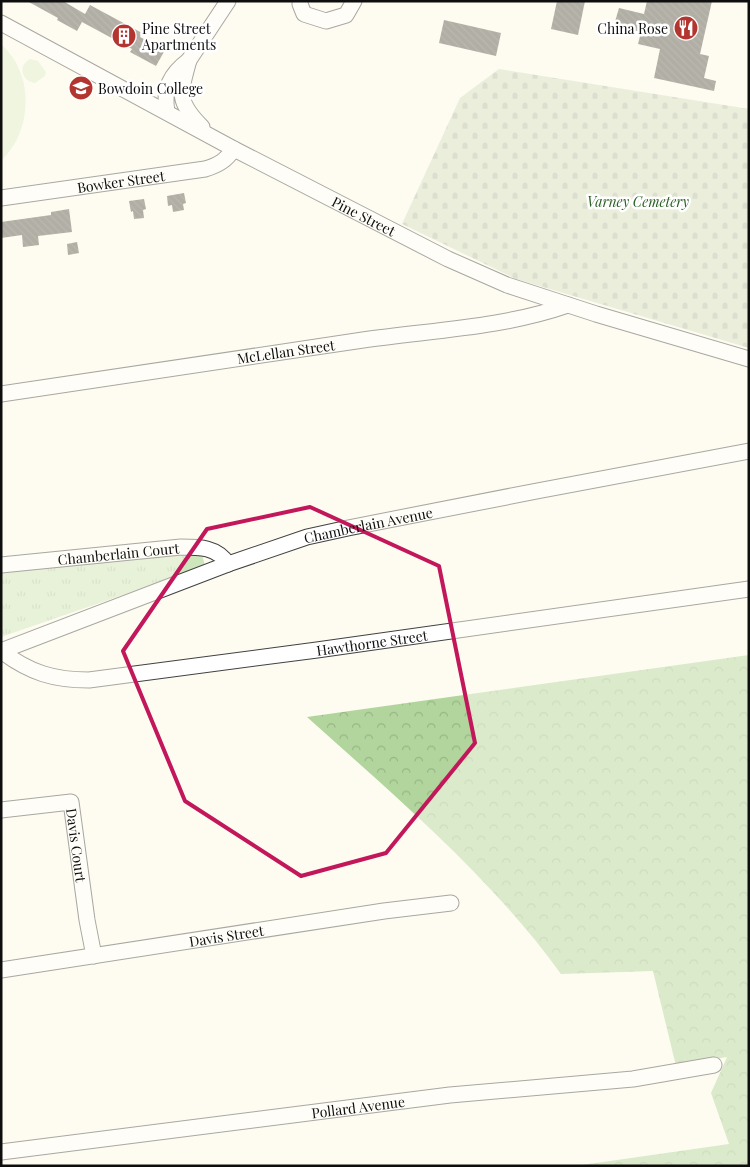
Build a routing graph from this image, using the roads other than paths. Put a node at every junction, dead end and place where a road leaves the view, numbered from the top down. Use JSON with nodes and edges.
{"nodes":[{"id":1,"x":228,"y":1,"type":"edge"},
{"id":2,"x":300,"y":1,"type":"edge"},
{"id":3,"x":354,"y":1,"type":"edge"},
{"id":4,"x":1,"y":22,"type":"edge"},
{"id":5,"x":189,"y":60,"type":"junction"},
{"id":6,"x":181,"y":89,"type":"junction"},
{"id":7,"x":166,"y":96,"type":"junction"},
{"id":8,"x":167,"y":112,"type":"junction"},
{"id":9,"x":214,"y":138,"type":"junction"},
{"id":10,"x":234,"y":148,"type":"junction"},
{"id":11,"x":1,"y":198,"type":"edge"},
{"id":12,"x":568,"y":305,"type":"junction"},
{"id":13,"x":749,"y":359,"type":"edge"},
{"id":14,"x":1,"y":394,"type":"edge"},
{"id":15,"x":749,"y":452,"type":"edge"},
{"id":16,"x":228,"y":564,"type":"junction"},
{"id":17,"x":1,"y":565,"type":"edge"},
{"id":18,"x":749,"y":589,"type":"edge"},
{"id":19,"x":1,"y":651,"type":"edge"},
{"id":20,"x":1,"y":810,"type":"edge"},
{"id":21,"x":451,"y":903,"type":"dead end"},
{"id":22,"x":94,"y":956,"type":"junction"},
{"id":23,"x":1,"y":970,"type":"edge"},
{"id":24,"x":714,"y":1065,"type":"dead end"},
{"id":25,"x":1,"y":1152,"type":"edge"}],
"edges":[{"from":1,"to":5,"type":"street"},
{"from":2,"to":3,"type":"street"},
{"from":4,"to":8,"type":"street","name":"Pine Street"},
{"from":5,"to":6,"type":"street"},
{"from":5,"to":7,"type":"street"},
{"from":6,"to":7,"type":"street"},
{"from":6,"to":9,"type":"street"},
{"from":7,"to":8,"type":"street"},
{"from":8,"to":9,"type":"street","name":"Pine Street"},
{"from":9,"to":10,"type":"street","name":"Pine Street"},
{"from":10,"to":11,"type":"street","name":"Bowker Street"},
{"from":10,"to":12,"type":"street","name":"Pine Street"},
{"from":12,"to":13,"type":"street","name":"Pine Street"},
{"from":12,"to":14,"type":"street","name":"McLellan Street"},
{"from":15,"to":16,"type":"street","name":"Chamberlain Avenue"},
{"from":16,"to":17,"type":"street","name":"Chamberlain Court"},
{"from":16,"to":19,"type":"street","name":"Chamberlain Avenue"},
{"from":18,"to":19,"type":"street","name":"Hawthorne Street"},
{"from":20,"to":22,"type":"street","name":"Davis Court"},
{"from":21,"to":22,"type":"street","name":"Davis Street"},
{"from":22,"to":23,"type":"street","name":"Davis Street"},
{"from":24,"to":25,"type":"street","name":"Pollard Avenue"}]}
